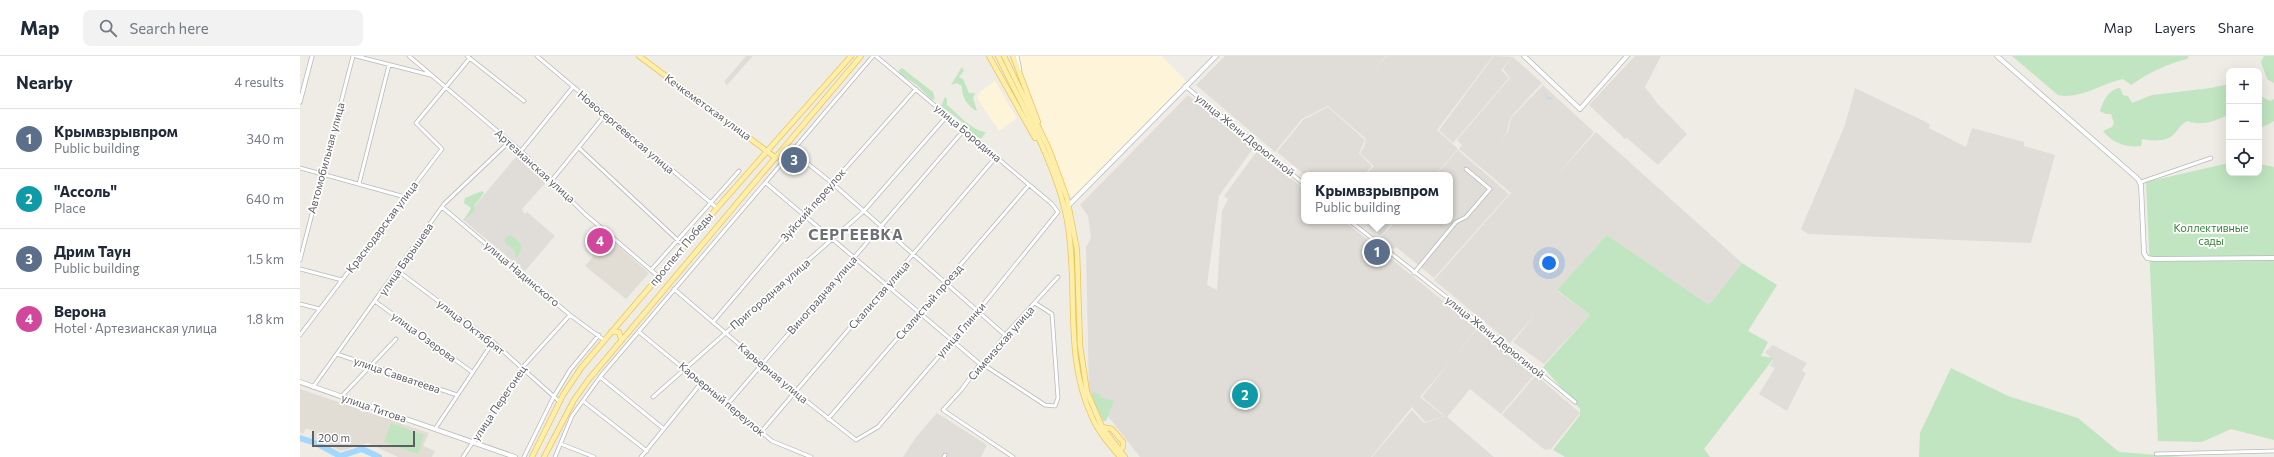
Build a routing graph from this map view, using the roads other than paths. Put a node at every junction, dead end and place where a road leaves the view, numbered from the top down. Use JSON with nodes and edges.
{"nodes":[{"id":1,"x":312,"y":56,"type":"edge"},
{"id":2,"x":353,"y":56,"type":"edge"},
{"id":3,"x":356,"y":56,"type":"edge"},
{"id":4,"x":409,"y":56,"type":"edge"},
{"id":5,"x":537,"y":56,"type":"edge"},
{"id":6,"x":639,"y":56,"type":"edge"},
{"id":7,"x":851,"y":56,"type":"edge"},
{"id":8,"x":861,"y":56,"type":"edge"},
{"id":9,"x":873,"y":56,"type":"edge"},
{"id":10,"x":876,"y":56,"type":"edge"},
{"id":11,"x":989,"y":56,"type":"edge"},
{"id":12,"x":998,"y":56,"type":"edge"},
{"id":13,"x":1004,"y":56,"type":"edge"},
{"id":14,"x":1013,"y":56,"type":"edge"},
{"id":15,"x":1016,"y":56,"type":"edge"},
{"id":16,"x":1216,"y":56,"type":"edge"},
{"id":17,"x":1524,"y":56,"type":"edge"},
{"id":18,"x":1627,"y":56,"type":"edge"},
{"id":19,"x":1997,"y":56,"type":"edge"},
{"id":20,"x":468,"y":57,"type":"edge"},
{"id":21,"x":389,"y":65,"type":"junction"},
{"id":22,"x":431,"y":75,"type":"junction"},
{"id":23,"x":1023,"y":79,"type":"junction"},
{"id":24,"x":1185,"y":86,"type":"junction"},
{"id":25,"x":573,"y":87,"type":"junction"},
{"id":26,"x":445,"y":88,"type":"junction"},
{"id":27,"x":916,"y":89,"type":"junction"},
{"id":28,"x":524,"y":100,"type":"dead end"},
{"id":29,"x":300,"y":102,"type":"edge"},
{"id":30,"x":819,"y":107,"type":"junction"},
{"id":31,"x":826,"y":112,"type":"junction"},
{"id":32,"x":605,"y":115,"type":"junction"},
{"id":33,"x":947,"y":116,"type":"junction"},
{"id":34,"x":1038,"y":126,"type":"junction"},
{"id":35,"x":964,"y":130,"type":"junction"},
{"id":36,"x":509,"y":142,"type":"junction"},
{"id":37,"x":1041,"y":146,"type":"junction"},
{"id":38,"x":579,"y":148,"type":"junction"},
{"id":39,"x":521,"y":151,"type":"junction"},
{"id":40,"x":767,"y":151,"type":"junction"},
{"id":41,"x":792,"y":151,"type":"junction"},
{"id":42,"x":996,"y":157,"type":"junction"},
{"id":43,"x":776,"y":158,"type":"junction"},
{"id":44,"x":2211,"y":158,"type":"dead end"},
{"id":45,"x":300,"y":168,"type":"edge"},
{"id":46,"x":1466,"y":169,"type":"dead end"},
{"id":47,"x":739,"y":172,"type":"dead end"},
{"id":48,"x":322,"y":174,"type":"junction"},
{"id":49,"x":552,"y":180,"type":"junction"},
{"id":50,"x":1301,"y":182,"type":"edge"},
{"id":51,"x":2141,"y":182,"type":"junction"},
{"id":52,"x":766,"y":183,"type":"junction"},
{"id":53,"x":832,"y":183,"type":"junction"},
{"id":54,"x":359,"y":184,"type":"junction"},
{"id":55,"x":1029,"y":185,"type":"junction"},
{"id":56,"x":405,"y":197,"type":"junction"},
{"id":57,"x":711,"y":203,"type":"junction"},
{"id":58,"x":1069,"y":205,"type":"junction"},
{"id":59,"x":442,"y":207,"type":"junction"},
{"id":60,"x":716,"y":208,"type":"junction"},
{"id":61,"x":863,"y":212,"type":"junction"},
{"id":62,"x":1058,"y":212,"type":"joint"},
{"id":63,"x":804,"y":215,"type":"junction"},
{"id":64,"x":1354,"y":224,"type":"edge"},
{"id":65,"x":881,"y":227,"type":"junction"},
{"id":66,"x":678,"y":240,"type":"junction"},
{"id":67,"x":832,"y":240,"type":"junction"},
{"id":68,"x":684,"y":246,"type":"junction"},
{"id":69,"x":914,"y":254,"type":"junction"},
{"id":70,"x":854,"y":258,"type":"junction"},
{"id":71,"x":2274,"y":258,"type":"edge"},
{"id":72,"x":300,"y":260,"type":"edge"},
{"id":73,"x":300,"y":269,"type":"edge"},
{"id":74,"x":651,"y":270,"type":"junction"},
{"id":75,"x":398,"y":271,"type":"junction"},
{"id":76,"x":1414,"y":274,"type":"junction"},
{"id":77,"x":659,"y":277,"type":"junction"},
{"id":78,"x":1058,"y":277,"type":"dead end"},
{"id":79,"x":342,"y":280,"type":"junction"},
{"id":80,"x":945,"y":282,"type":"junction"},
{"id":81,"x":887,"y":286,"type":"junction"},
{"id":82,"x":674,"y":288,"type":"junction"},
{"id":83,"x":376,"y":302,"type":"junction"},
{"id":84,"x":1036,"y":303,"type":"junction"},
{"id":85,"x":300,"y":304,"type":"edge"},
{"id":86,"x":320,"y":309,"type":"junction"},
{"id":87,"x":978,"y":311,"type":"junction"},
{"id":88,"x":920,"y":312,"type":"junction"},
{"id":89,"x":570,"y":314,"type":"junction"},
{"id":90,"x":713,"y":322,"type":"junction"},
{"id":91,"x":611,"y":332,"type":"junction"},
{"id":92,"x":639,"y":332,"type":"junction"},
{"id":93,"x":725,"y":333,"type":"junction"},
{"id":94,"x":300,"y":335,"type":"edge"},
{"id":95,"x":599,"y":335,"type":"junction"},
{"id":96,"x":1005,"y":335,"type":"junction"},
{"id":97,"x":396,"y":339,"type":"dead end"},
{"id":98,"x":621,"y":339,"type":"junction"},
{"id":99,"x":604,"y":340,"type":"junction"},
{"id":100,"x":952,"y":340,"type":"junction"},
{"id":101,"x":493,"y":342,"type":"junction"},
{"id":102,"x":337,"y":354,"type":"junction"},
{"id":103,"x":762,"y":364,"type":"junction"},
{"id":104,"x":982,"y":365,"type":"junction"},
{"id":105,"x":370,"y":366,"type":"junction"},
{"id":106,"x":521,"y":368,"type":"junction"},
{"id":107,"x":686,"y":368,"type":"junction"},
{"id":108,"x":472,"y":372,"type":"junction"},
{"id":109,"x":600,"y":378,"type":"junction"},
{"id":110,"x":300,"y":382,"type":"edge"},
{"id":111,"x":702,"y":382,"type":"junction"},
{"id":112,"x":313,"y":387,"type":"junction"},
{"id":113,"x":795,"y":392,"type":"junction"},
{"id":114,"x":457,"y":396,"type":"junction"},
{"id":115,"x":341,"y":397,"type":"junction"},
{"id":116,"x":653,"y":397,"type":"dead end"},
{"id":117,"x":553,"y":398,"type":"junction"},
{"id":118,"x":583,"y":401,"type":"junction"},
{"id":119,"x":560,"y":402,"type":"junction"},
{"id":120,"x":1575,"y":402,"type":"dead end"},
{"id":121,"x":727,"y":405,"type":"junction"},
{"id":122,"x":828,"y":419,"type":"junction"},
{"id":123,"x":1102,"y":427,"type":"junction"},
{"id":124,"x":435,"y":429,"type":"junction"},
{"id":125,"x":664,"y":429,"type":"junction"},
{"id":126,"x":761,"y":432,"type":"junction"},
{"id":127,"x":856,"y":440,"type":"joint"},
{"id":128,"x":472,"y":442,"type":"junction"},
{"id":129,"x":560,"y":444,"type":"junction"},
{"id":130,"x":2274,"y":451,"type":"edge"},
{"id":131,"x":647,"y":452,"type":"junction"},
{"id":132,"x":1119,"y":453,"type":"edge"},
{"id":133,"x":2156,"y":454,"type":"dead end"},
{"id":134,"x":463,"y":457,"type":"edge"},
{"id":135,"x":515,"y":457,"type":"edge"},
{"id":136,"x":524,"y":457,"type":"edge"},
{"id":137,"x":532,"y":457,"type":"edge"},
{"id":138,"x":544,"y":457,"type":"edge"},
{"id":139,"x":555,"y":457,"type":"edge"},
{"id":140,"x":594,"y":457,"type":"edge"},
{"id":141,"x":641,"y":457,"type":"edge"},
{"id":142,"x":810,"y":457,"type":"edge"},
{"id":143,"x":1012,"y":457,"type":"edge"},
{"id":144,"x":1125,"y":457,"type":"edge"}],
"edges":[{"from":1,"to":29,"type":"street"},
{"from":2,"to":48,"type":"street","name":"Автомобильная улица"},
{"from":3,"to":21,"type":"street"},
{"from":4,"to":22,"type":"street","name":"Артезианская улица"},
{"from":5,"to":25,"type":"street","name":"Новосергеевская улица"},
{"from":6,"to":40,"type":"main road","name":"Кечкеметская улица"},
{"from":7,"to":40,"type":"main road","name":"проспект Победы"},
{"from":8,"to":30,"type":"main road","name":"проспект Победы"},
{"from":9,"to":31,"type":"street"},
{"from":10,"to":27,"type":"street","name":"улица Бородина"},
{"from":11,"to":37,"type":"main road"},
{"from":12,"to":37,"type":"main road"},
{"from":13,"to":34,"type":"main road"},
{"from":14,"to":23,"type":"main road"},
{"from":15,"to":23,"type":"street"},
{"from":16,"to":24,"type":"main road"},
{"from":17,"to":18,"type":"main road"},
{"from":19,"to":51,"type":"main road"},
{"from":20,"to":26,"type":"street"},
{"from":20,"to":28,"type":"street"},
{"from":21,"to":22,"type":"street"},
{"from":21,"to":54,"type":"street"},
{"from":22,"to":26,"type":"street","name":"Артезианская улица"},
{"from":23,"to":34,"type":"main road"},
{"from":24,"to":50,"type":"street","name":"улица Жени Дерюгиной"},
{"from":24,"to":58,"type":"main road"},
{"from":25,"to":32,"type":"street","name":"Новосергеевская улица"},
{"from":25,"to":39,"type":"street"},
{"from":26,"to":36,"type":"street","name":"Артезианская улица"},
{"from":26,"to":56,"type":"street","name":"Краснодарская улица"},
{"from":27,"to":33,"type":"street","name":"улица Бородина"},
{"from":27,"to":53,"type":"street","name":"Зуйский переулок"},
{"from":30,"to":31,"type":"street"},
{"from":30,"to":43,"type":"main road","name":"проспект Победы"},
{"from":31,"to":41,"type":"street"},
{"from":32,"to":38,"type":"street"},
{"from":32,"to":57,"type":"street","name":"Новосергеевская улица"},
{"from":33,"to":35,"type":"street","name":"улица Бородина"},
{"from":33,"to":61,"type":"street","name":"Пригородная улица"},
{"from":34,"to":58,"type":"main road"},
{"from":35,"to":42,"type":"street","name":"улица Бородина"},
{"from":35,"to":65,"type":"street","name":"Виноградная улица"},
{"from":36,"to":39,"type":"street","name":"Артезианская улица"},
{"from":36,"to":59,"type":"street","name":"улица Барышева"},
{"from":37,"to":132,"type":"main road"},
{"from":38,"to":49,"type":"street"},
{"from":38,"to":66,"type":"street"},
{"from":39,"to":49,"type":"street","name":"Артезианская улица"},
{"from":40,"to":43,"type":"main road","name":"Кечкеметская улица"},
{"from":40,"to":60,"type":"main road","name":"проспект Победы"},
{"from":41,"to":52,"type":"street"},
{"from":41,"to":53,"type":"street"},
{"from":42,"to":55,"type":"street","name":"улица Бородина"},
{"from":42,"to":69,"type":"street","name":"Скалистая улица"},
{"from":43,"to":98,"type":"main road","name":"проспект Победы"},
{"from":44,"to":51,"type":"street"},
{"from":45,"to":48,"type":"street"},
{"from":46,"to":76,"type":"street"},
{"from":47,"to":57,"type":"street"},
{"from":48,"to":54,"type":"street"},
{"from":48,"to":72,"type":"street","name":"Автомобильная улица"},
{"from":49,"to":74,"type":"street","name":"Артезианская улица"},
{"from":51,"to":71,"type":"main road"},
{"from":52,"to":63,"type":"street"},
{"from":52,"to":82,"type":"street"},
{"from":53,"to":61,"type":"street"},
{"from":53,"to":63,"type":"street","name":"Зуйский переулок"},
{"from":54,"to":56,"type":"street"},
{"from":55,"to":62,"type":"street","name":"улица Бородина"},
{"from":55,"to":80,"type":"street","name":"Скалистый проезд"},
{"from":56,"to":79,"type":"street","name":"Краснодарская улица"},
{"from":57,"to":60,"type":"street","name":"Новосергеевская улица"},
{"from":57,"to":66,"type":"street"},
{"from":58,"to":123,"type":"main road"},
{"from":59,"to":75,"type":"street","name":"улица Барышева"},
{"from":59,"to":89,"type":"street","name":"улица Надинского"},
{"from":60,"to":68,"type":"main road","name":"проспект Победы"},
{"from":61,"to":65,"type":"street"},
{"from":61,"to":67,"type":"street","name":"Пригородная улица"},
{"from":62,"to":87,"type":"street","name":"улица Глинки"},
{"from":63,"to":67,"type":"street"},
{"from":63,"to":90,"type":"street","name":"Зуйский переулок"},
{"from":64,"to":76,"type":"street","name":"улица Жени Дерюгиной"},
{"from":65,"to":69,"type":"street"},
{"from":65,"to":70,"type":"street","name":"Виноградная улица"},
{"from":66,"to":68,"type":"street"},
{"from":66,"to":74,"type":"street"},
{"from":67,"to":70,"type":"street"},
{"from":67,"to":93,"type":"street","name":"Пригородная улица"},
{"from":68,"to":77,"type":"main road","name":"проспект Победы"},
{"from":69,"to":80,"type":"street"},
{"from":69,"to":81,"type":"street","name":"Скалистая улица"},
{"from":70,"to":81,"type":"street"},
{"from":70,"to":103,"type":"street","name":"Виноградная улица"},
{"from":73,"to":79,"type":"street"},
{"from":74,"to":77,"type":"street","name":"Артезианская улица"},
{"from":75,"to":83,"type":"street","name":"улица Барышева"},
{"from":75,"to":101,"type":"street","name":"улица Октябрят"},
{"from":76,"to":120,"type":"street","name":"улица Жени Дерюгиной"},
{"from":77,"to":91,"type":"main road","name":"проспект Победы"},
{"from":78,"to":84,"type":"street","name":"Симеизская улица"},
{"from":79,"to":86,"type":"street","name":"Краснодарская улица"},
{"from":80,"to":87,"type":"street"},
{"from":80,"to":88,"type":"street","name":"Скалистый проезд"},
{"from":81,"to":88,"type":"street"},
{"from":81,"to":113,"type":"street","name":"Скалистая улица"},
{"from":82,"to":90,"type":"street","name":"Карьерная улица"},
{"from":82,"to":92,"type":"street"},
{"from":83,"to":102,"type":"street","name":"улица Барышева"},
{"from":83,"to":108,"type":"street","name":"улица Озерова"},
{"from":84,"to":96,"type":"street","name":"Симеизская улица"},
{"from":84,"to":104,"type":"street"},
{"from":85,"to":86,"type":"street"},
{"from":86,"to":94,"type":"street","name":"Краснодарская улица"},
{"from":87,"to":96,"type":"street"},
{"from":87,"to":100,"type":"street","name":"улица Глинки"},
{"from":88,"to":100,"type":"street"},
{"from":88,"to":122,"type":"street","name":"Скалистый проезд"},
{"from":89,"to":95,"type":"street","name":"улица Надинского"},
{"from":89,"to":106,"type":"street","name":"улица Перегонец"},
{"from":90,"to":93,"type":"street","name":"Карьерная улица"},
{"from":91,"to":98,"type":"main road"},
{"from":91,"to":99,"type":"main road","name":"проспект Победы"},
{"from":92,"to":107,"type":"street","name":"Карьерный переулок"},
{"from":92,"to":109,"type":"street"},
{"from":93,"to":103,"type":"street","name":"Карьерная улица"},
{"from":93,"to":107,"type":"street","name":"Пригородная улица"},
{"from":95,"to":99,"type":"street","name":"улица Надинского"},
{"from":95,"to":117,"type":"street"},
{"from":96,"to":104,"type":"street","name":"Симеизская улица"},
{"from":97,"to":105,"type":"street"},
{"from":98,"to":138,"type":"main road","name":"проспект Победы"},
{"from":99,"to":119,"type":"main road","name":"проспект Победы"},
{"from":100,"to":104,"type":"street"},
{"from":100,"to":127,"type":"street","name":"улица Глинки"},
{"from":101,"to":106,"type":"street","name":"улица Октябрят"},
{"from":101,"to":108,"type":"street"},
{"from":102,"to":105,"type":"street","name":"улица Савватеева"},
{"from":102,"to":112,"type":"street","name":"улица Барышева"},
{"from":103,"to":113,"type":"street","name":"Карьерная улица"},
{"from":103,"to":121,"type":"street","name":"Виноградная улица"},
{"from":104,"to":143,"type":"street","name":"Симеизская улица"},
{"from":105,"to":114,"type":"street","name":"улица Савватеева"},
{"from":105,"to":115,"type":"street"},
{"from":106,"to":117,"type":"street","name":"улица Октябрят"},
{"from":106,"to":128,"type":"street","name":"улица Перегонец"},
{"from":107,"to":111,"type":"street","name":"Карьерный переулок"},
{"from":107,"to":116,"type":"street","name":"Пригородная улица"},
{"from":108,"to":114,"type":"street"},
{"from":109,"to":118,"type":"street"},
{"from":109,"to":125,"type":"street"},
{"from":110,"to":112,"type":"main road","name":"улица Титова"},
{"from":111,"to":121,"type":"street","name":"Карьерный переулок"},
{"from":111,"to":125,"type":"street"},
{"from":112,"to":115,"type":"main road","name":"улица Титова"},
{"from":113,"to":122,"type":"street","name":"Карьерная улица"},
{"from":113,"to":126,"type":"street","name":"Скалистая улица"},
{"from":114,"to":124,"type":"street"},
{"from":115,"to":124,"type":"main road","name":"улица Титова"},
{"from":117,"to":119,"type":"street","name":"улица Октябрят"},
{"from":117,"to":136,"type":"street"},
{"from":118,"to":129,"type":"street"},
{"from":118,"to":131,"type":"street"},
{"from":119,"to":137,"type":"main road","name":"проспект Победы"},
{"from":121,"to":126,"type":"street","name":"Карьерный переулок"},
{"from":122,"to":127,"type":"street","name":"Карьерная улица"},
{"from":123,"to":132,"type":"main road"},
{"from":123,"to":132,"type":"main road"},
{"from":124,"to":128,"type":"main road","name":"улица Титова"},
{"from":125,"to":131,"type":"street"},
{"from":126,"to":142,"type":"street","name":"Карьерный переулок"},
{"from":128,"to":134,"type":"street","name":"улица Перегонец"},
{"from":128,"to":135,"type":"main road","name":"улица Титова"},
{"from":129,"to":139,"type":"street"},
{"from":129,"to":140,"type":"street"},
{"from":130,"to":133,"type":"street"},
{"from":131,"to":141,"type":"street"},
{"from":132,"to":144,"type":"main road"}]}
